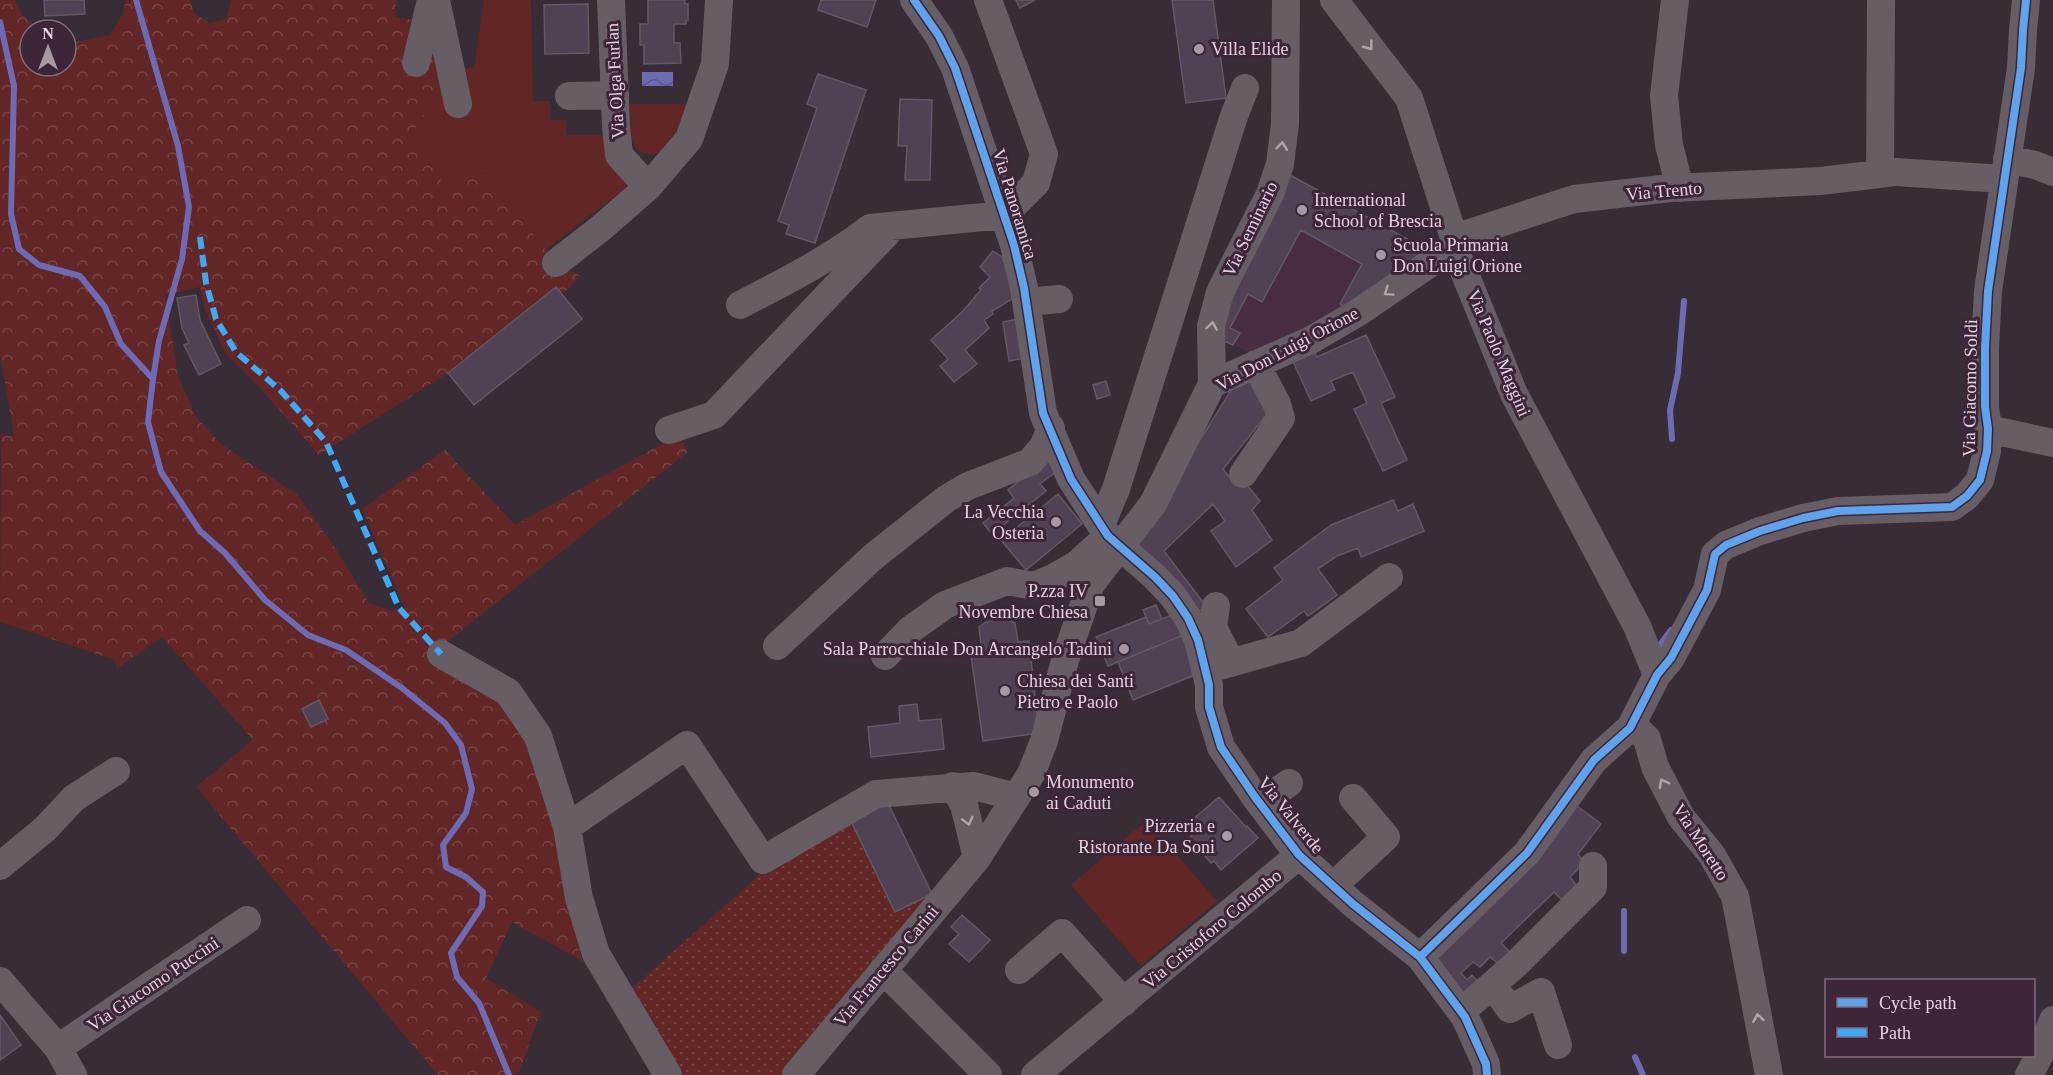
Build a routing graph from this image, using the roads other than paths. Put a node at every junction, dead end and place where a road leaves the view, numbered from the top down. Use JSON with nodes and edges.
{"nodes":[{"id":1,"x":431,"y":0,"type":"edge"},
{"id":2,"x":436,"y":0,"type":"edge"},
{"id":3,"x":611,"y":0,"type":"edge"},
{"id":4,"x":719,"y":0,"type":"edge"},
{"id":5,"x":914,"y":0,"type":"edge"},
{"id":6,"x":988,"y":0,"type":"edge"},
{"id":7,"x":1334,"y":0,"type":"edge"},
{"id":8,"x":1675,"y":0,"type":"edge"},
{"id":9,"x":1881,"y":0,"type":"edge"},
{"id":10,"x":2026,"y":0,"type":"edge"},
{"id":11,"x":1289,"y":11,"type":"edge"},
{"id":12,"x":417,"y":63,"type":"dead end"},
{"id":13,"x":1245,"y":88,"type":"dead end"},
{"id":14,"x":615,"y":95,"type":"junction"},
{"id":15,"x":569,"y":96,"type":"dead end"},
{"id":16,"x":458,"y":104,"type":"dead end"},
{"id":17,"x":2005,"y":169,"type":"junction"},
{"id":18,"x":2053,"y":172,"type":"edge"},
{"id":19,"x":1880,"y":174,"type":"junction"},
{"id":20,"x":648,"y":188,"type":"junction"},
{"id":21,"x":1680,"y":188,"type":"junction"},
{"id":22,"x":1004,"y":215,"type":"junction"},
{"id":23,"x":893,"y":226,"type":"junction"},
{"id":24,"x":1454,"y":243,"type":"junction"},
{"id":25,"x":556,"y":263,"type":"dead end"},
{"id":26,"x":1059,"y":299,"type":"dead end"},
{"id":27,"x":1027,"y":302,"type":"junction"},
{"id":28,"x":740,"y":305,"type":"dead end"},
{"id":29,"x":1256,"y":364,"type":"junction"},
{"id":30,"x":1212,"y":384,"type":"junction"},
{"id":31,"x":1050,"y":428,"type":"junction"},
{"id":32,"x":1988,"y":429,"type":"junction"},
{"id":33,"x":669,"y":430,"type":"dead end"},
{"id":34,"x":2053,"y":443,"type":"edge"},
{"id":35,"x":1243,"y":474,"type":"dead end"},
{"id":36,"x":1110,"y":535,"type":"junction"},
{"id":37,"x":1389,"y":577,"type":"dead end"},
{"id":38,"x":1216,"y":606,"type":"dead end"},
{"id":39,"x":777,"y":646,"type":"dead end"},
{"id":40,"x":441,"y":654,"type":"dead end"},
{"id":41,"x":885,"y":656,"type":"dead end"},
{"id":42,"x":1664,"y":666,"type":"junction"},
{"id":43,"x":1218,"y":667,"type":"junction"},
{"id":44,"x":1639,"y":733,"type":"junction"},
{"id":45,"x":116,"y":771,"type":"dead end"},
{"id":46,"x":1289,"y":783,"type":"dead end"},
{"id":47,"x":953,"y":786,"type":"junction"},
{"id":48,"x":1017,"y":797,"type":"junction"},
{"id":49,"x":1353,"y":798,"type":"dead end"},
{"id":50,"x":1260,"y":803,"type":"junction"},
{"id":51,"x":567,"y":827,"type":"junction"},
{"id":52,"x":1299,"y":855,"type":"junction"},
{"id":53,"x":977,"y":858,"type":"junction"},
{"id":54,"x":0,"y":866,"type":"edge"},
{"id":55,"x":1593,"y":866,"type":"dead end"},
{"id":56,"x":1333,"y":886,"type":"junction"},
{"id":57,"x":247,"y":921,"type":"dead end"},
{"id":58,"x":1420,"y":957,"type":"junction"},
{"id":59,"x":883,"y":970,"type":"junction"},
{"id":60,"x":1019,"y":970,"type":"dead end"},
{"id":61,"x":0,"y":981,"type":"edge"},
{"id":62,"x":1492,"y":985,"type":"junction"},
{"id":63,"x":1124,"y":1002,"type":"junction"},
{"id":64,"x":1461,"y":1012,"type":"junction"},
{"id":65,"x":2053,"y":1020,"type":"edge"},
{"id":66,"x":1558,"y":1045,"type":"dead end"},
{"id":67,"x":58,"y":1048,"type":"junction"},
{"id":68,"x":73,"y":1075,"type":"edge"},
{"id":69,"x":668,"y":1075,"type":"edge"},
{"id":70,"x":796,"y":1075,"type":"edge"},
{"id":71,"x":988,"y":1075,"type":"edge"},
{"id":72,"x":1035,"y":1075,"type":"edge"},
{"id":73,"x":1487,"y":1075,"type":"edge"},
{"id":74,"x":1769,"y":1075,"type":"edge"},
{"id":75,"x":2029,"y":1075,"type":"edge"}],
"edges":[{"from":1,"to":12,"type":"street"},
{"from":2,"to":16,"type":"street"},
{"from":3,"to":14,"type":"street","name":"Via Olga Furlan"},
{"from":4,"to":20,"type":"street"},
{"from":5,"to":22,"type":"street","name":"Via Panoramica"},
{"from":6,"to":22,"type":"street","name":"Via Panoramica"},
{"from":7,"to":24,"type":"street","name":"Via Paolo Maggini","one_way":true},
{"from":8,"to":21,"type":"street"},
{"from":9,"to":19,"type":"street"},
{"from":10,"to":17,"type":"street","name":"Via Giacomo Soldi"},
{"from":30,"to":11,"type":"street","name":"Via Seminario","one_way":true},
{"from":13,"to":36,"type":"street"},
{"from":14,"to":15,"type":"street"},
{"from":14,"to":20,"type":"street","name":"Via Olga Furlan"},
{"from":17,"to":18,"type":"street","name":"Via Trento"},
{"from":17,"to":19,"type":"street","name":"Via Trento"},
{"from":17,"to":32,"type":"street","name":"Via Giacomo Soldi"},
{"from":19,"to":21,"type":"street","name":"Via Trento"},
{"from":20,"to":25,"type":"street"},
{"from":21,"to":24,"type":"street","name":"Via Trento"},
{"from":22,"to":23,"type":"street","name":"Via Panoramica"},
{"from":22,"to":27,"type":"street","name":"Via Panoramica"},
{"from":23,"to":28,"type":"street","name":"Via Panoramica"},
{"from":23,"to":33,"type":"street"},
{"from":24,"to":29,"type":"street","name":"Via Don Luigi Orione","one_way":true},
{"from":24,"to":42,"type":"street","name":"Via Paolo Maggini"},
{"from":26,"to":27,"type":"street"},
{"from":27,"to":31,"type":"street","name":"Via Panoramica"},
{"from":29,"to":30,"type":"street","name":"Via Don Luigi Orione"},
{"from":29,"to":35,"type":"street"},
{"from":30,"to":36,"type":"street","name":"Via Don Luigi Orione"},
{"from":31,"to":36,"type":"street","name":"Via Panoramica"},
{"from":31,"to":39,"type":"street"},
{"from":32,"to":34,"type":"street"},
{"from":32,"to":42,"type":"street","name":"Via Giacomo Soldi"},
{"from":36,"to":41,"type":"street"},
{"from":36,"to":43,"type":"street","name":"Via Valverde"},
{"from":36,"to":48,"type":"street","name":"Via Francesco Carini"},
{"from":37,"to":43,"type":"street"},
{"from":38,"to":43,"type":"street"},
{"from":40,"to":51,"type":"street"},
{"from":42,"to":44,"type":"street","name":"Via Giacomo Soldi"},
{"from":43,"to":50,"type":"street","name":"Via Valverde"},
{"from":44,"to":58,"type":"street"},
{"from":74,"to":44,"type":"street","name":"Via Moretto","one_way":true},
{"from":45,"to":54,"type":"street"},
{"from":46,"to":50,"type":"street"},
{"from":47,"to":48,"type":"street"},
{"from":47,"to":51,"type":"street"},
{"from":47,"to":53,"type":"street","one_way":true},
{"from":48,"to":53,"type":"street","name":"Via Francesco Carini"},
{"from":49,"to":56,"type":"street"},
{"from":50,"to":52,"type":"street","name":"Via Valverde"},
{"from":51,"to":69,"type":"street"},
{"from":52,"to":56,"type":"street","name":"Via Valverde"},
{"from":52,"to":63,"type":"street","name":"Via Cristoforo Colombo"},
{"from":53,"to":59,"type":"street","name":"Via Francesco Carini"},
{"from":55,"to":62,"type":"street"},
{"from":56,"to":58,"type":"street","name":"Via Valverde"},
{"from":57,"to":67,"type":"street","name":"Via Giacomo Puccini"},
{"from":58,"to":64,"type":"street","name":"Via Valverde"},
{"from":59,"to":70,"type":"street","name":"Via Francesco Carini"},
{"from":59,"to":71,"type":"street"},
{"from":60,"to":63,"type":"street"},
{"from":61,"to":67,"type":"street"},
{"from":62,"to":64,"type":"street"},
{"from":62,"to":66,"type":"street"},
{"from":63,"to":72,"type":"street","name":"Via Cristoforo Colombo"},
{"from":64,"to":73,"type":"street","name":"Via Valverde"},
{"from":65,"to":75,"type":"street"},
{"from":67,"to":68,"type":"street"}]}
